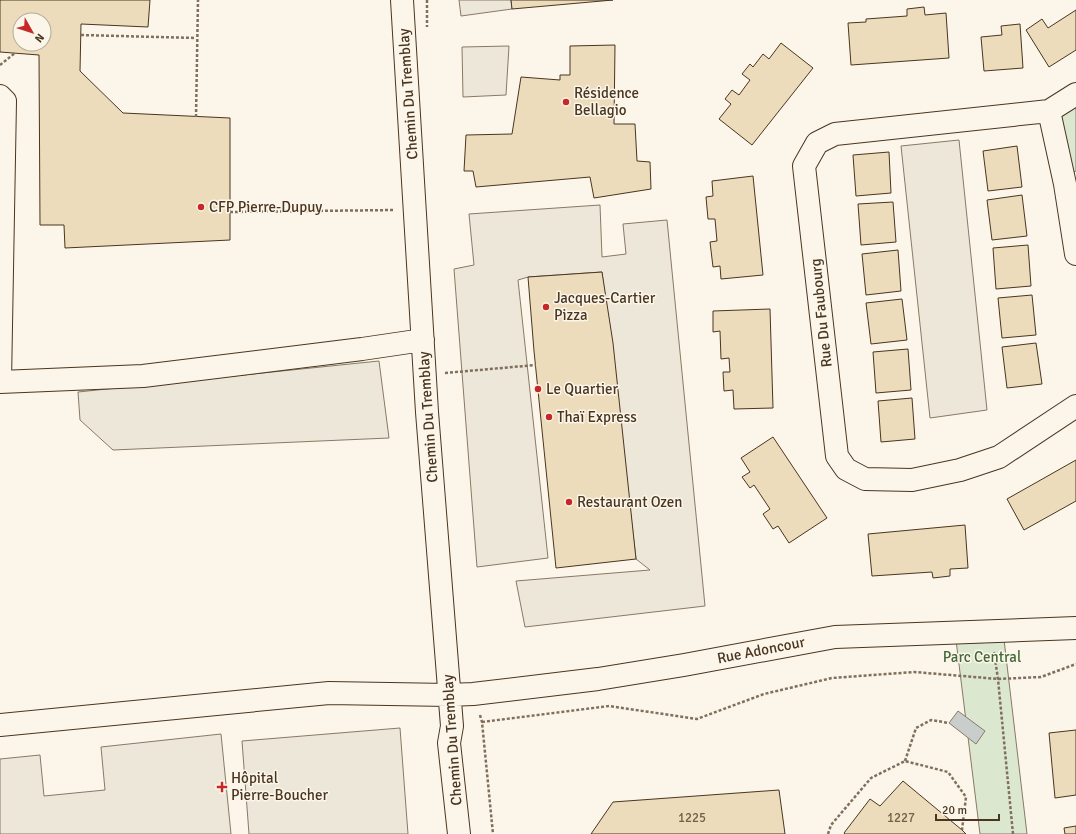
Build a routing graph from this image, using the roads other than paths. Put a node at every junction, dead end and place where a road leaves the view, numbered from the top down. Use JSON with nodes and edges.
{"nodes":[{"id":1,"x":402,"y":0,"type":"edge"},
{"id":2,"x":1076,"y":94,"type":"edge"},
{"id":3,"x":0,"y":96,"type":"edge"},
{"id":4,"x":1049,"y":111,"type":"junction"},
{"id":5,"x":1071,"y":181,"type":"edge"},
{"id":6,"x":1076,"y":254,"type":"edge"},
{"id":7,"x":423,"y":340,"type":"junction"},
{"id":8,"x":0,"y":382,"type":"edge"},
{"id":9,"x":1076,"y":406,"type":"edge"},
{"id":10,"x":1076,"y":628,"type":"edge"},
{"id":11,"x":449,"y":695,"type":"junction"},
{"id":12,"x":0,"y":725,"type":"edge"},
{"id":13,"x":459,"y":834,"type":"edge"}],
"edges":[{"from":1,"to":7,"type":"street","name":"Chemin Du Tremblay"},
{"from":2,"to":4,"type":"street","name":"Rue Du Faubourg"},
{"from":3,"to":8,"type":"street"},
{"from":4,"to":5,"type":"street"},
{"from":4,"to":9,"type":"street","name":"Rue Du Faubourg"},
{"from":5,"to":6,"type":"street"},
{"from":7,"to":8,"type":"street"},
{"from":7,"to":11,"type":"street","name":"Chemin Du Tremblay"},
{"from":10,"to":11,"type":"street","name":"Rue Adoncour"},
{"from":11,"to":12,"type":"street","name":"Rue Adoncour"},
{"from":11,"to":13,"type":"street","name":"Chemin Du Tremblay"}]}
